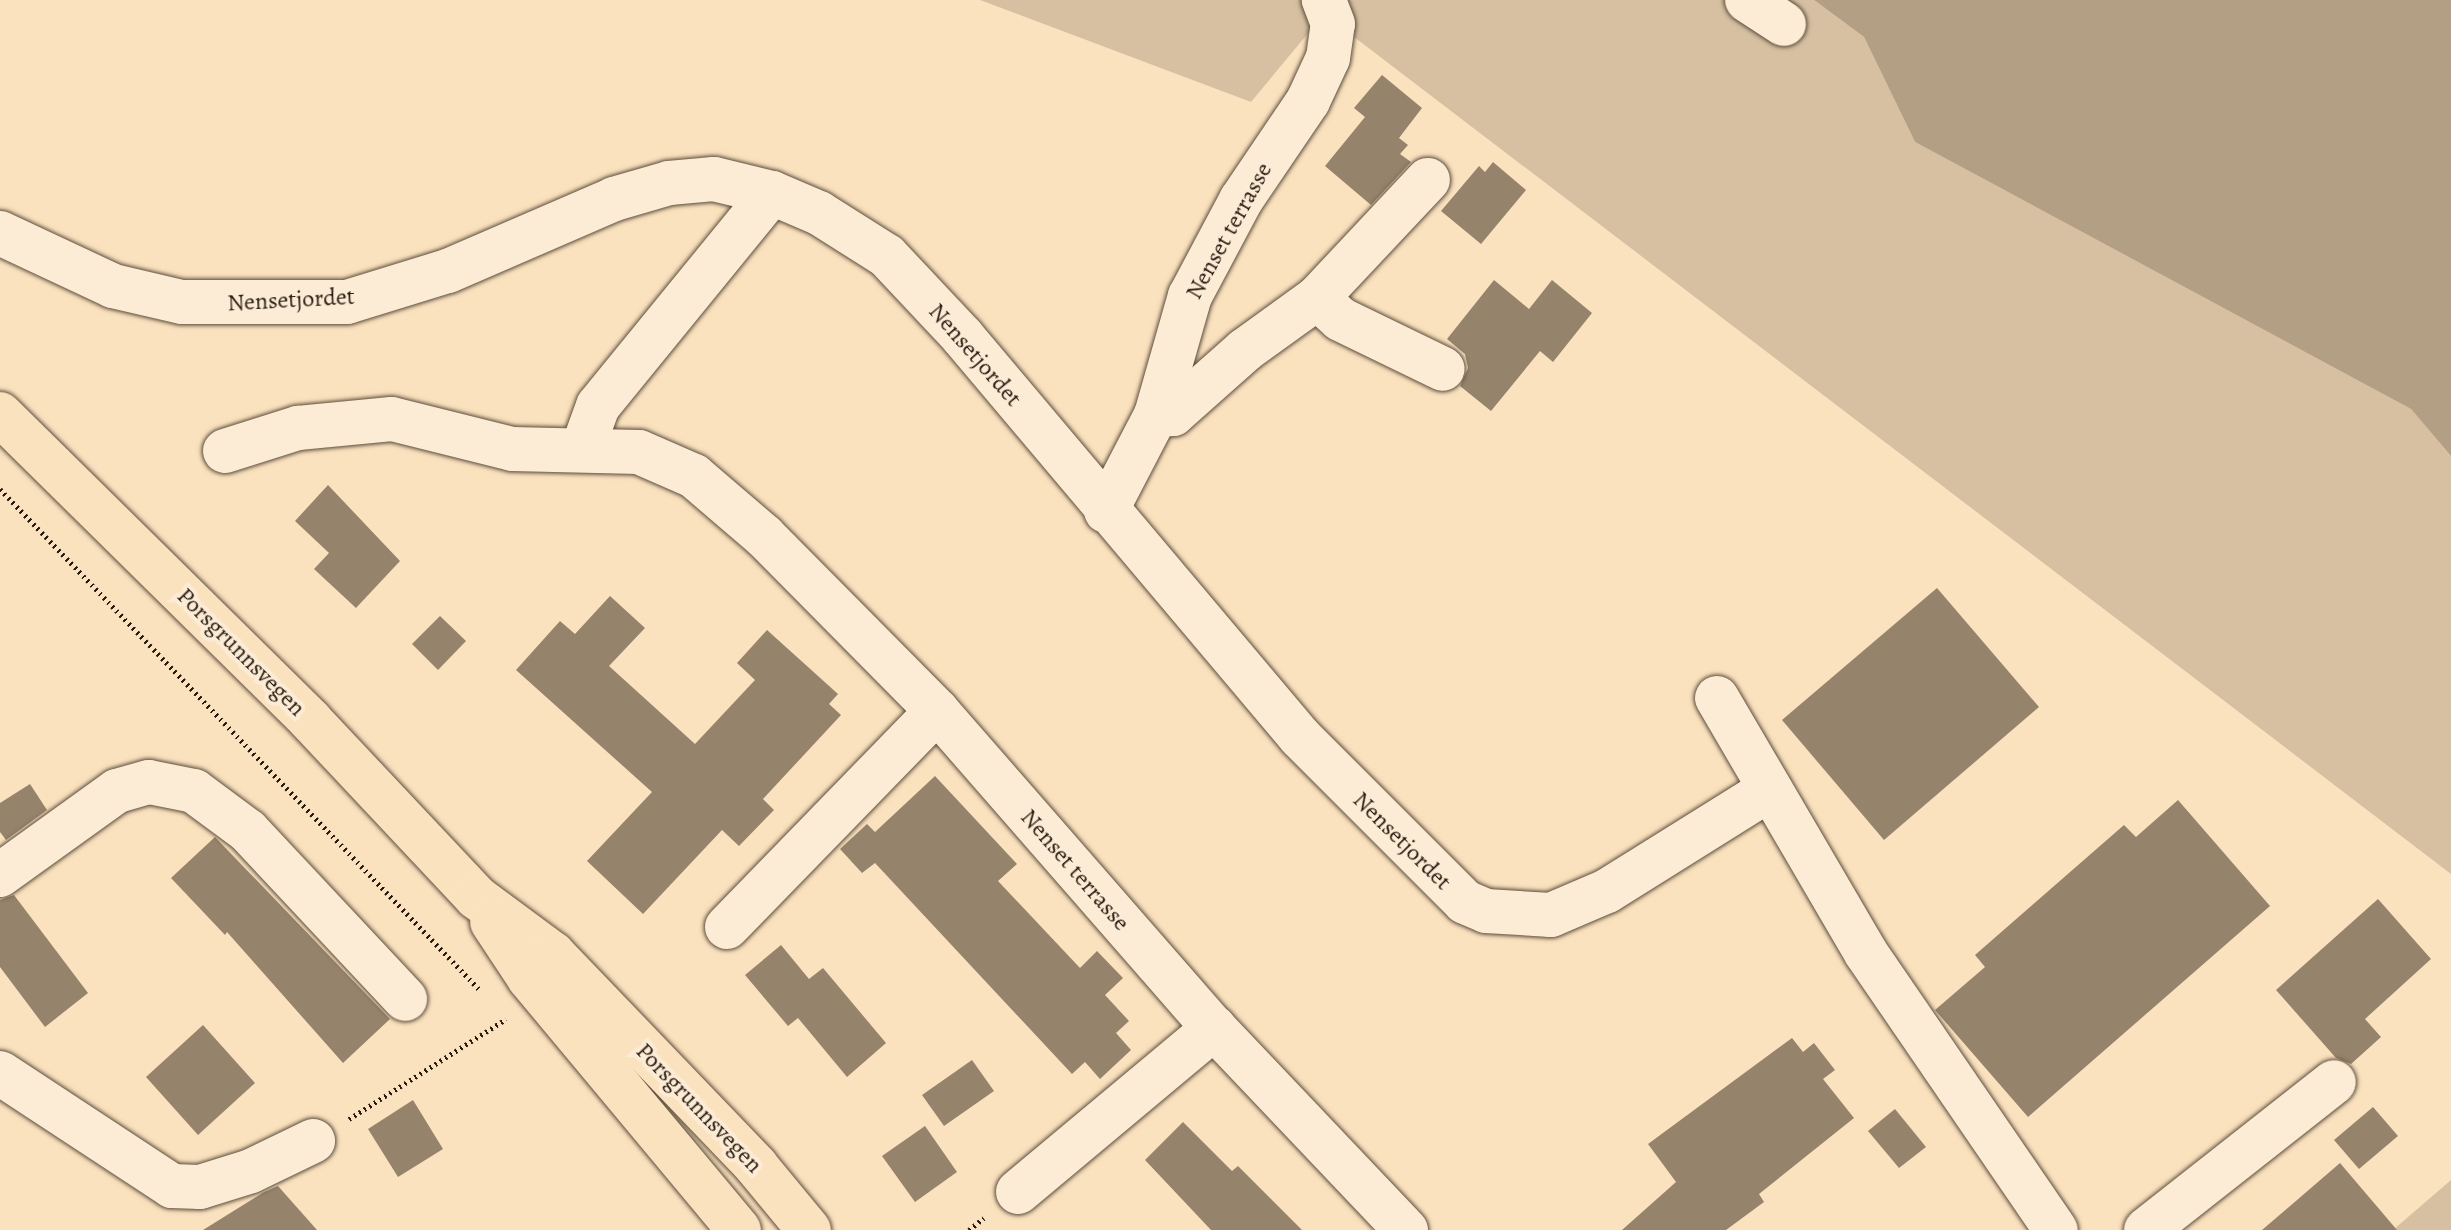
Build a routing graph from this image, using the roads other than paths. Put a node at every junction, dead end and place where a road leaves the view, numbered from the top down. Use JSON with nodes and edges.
{"nodes":[{"id":1,"x":1324,"y":0,"type":"edge"},
{"id":2,"x":1747,"y":0,"type":"edge"},
{"id":3,"x":1784,"y":24,"type":"dead end"},
{"id":4,"x":1428,"y":180,"type":"dead end"},
{"id":5,"x":772,"y":193,"type":"junction"},
{"id":6,"x":0,"y":233,"type":"edge"},
{"id":7,"x":1317,"y":298,"type":"junction"},
{"id":8,"x":1443,"y":369,"type":"dead end"},
{"id":9,"x":0,"y":414,"type":"edge"},
{"id":10,"x":1156,"y":415,"type":"junction"},
{"id":11,"x":582,"y":450,"type":"junction"},
{"id":12,"x":225,"y":451,"type":"dead end"},
{"id":13,"x":1106,"y":511,"type":"junction"},
{"id":14,"x":1717,"y":698,"type":"dead end"},
{"id":15,"x":937,"y":711,"type":"junction"},
{"id":16,"x":1767,"y":791,"type":"junction"},
{"id":17,"x":0,"y":875,"type":"edge"},
{"id":18,"x":476,"y":897,"type":"junction"},
{"id":19,"x":727,"y":927,"type":"dead end"},
{"id":20,"x":405,"y":999,"type":"dead end"},
{"id":21,"x":1214,"y":1028,"type":"junction"},
{"id":22,"x":0,"y":1073,"type":"edge"},
{"id":23,"x":2334,"y":1082,"type":"dead end"},
{"id":24,"x":313,"y":1141,"type":"road end"},
{"id":25,"x":1018,"y":1192,"type":"dead end"},
{"id":26,"x":739,"y":1230,"type":"edge"},
{"id":27,"x":809,"y":1230,"type":"edge"},
{"id":28,"x":1406,"y":1230,"type":"edge"},
{"id":29,"x":2056,"y":1230,"type":"edge"},
{"id":30,"x":2146,"y":1230,"type":"edge"}],
"edges":[{"from":1,"to":10,"type":"street","name":"Nenset terrasse"},
{"from":2,"to":3,"type":"street"},
{"from":4,"to":7,"type":"street"},
{"from":5,"to":6,"type":"street","name":"Nensetjordet"},
{"from":5,"to":11,"type":"street"},
{"from":5,"to":13,"type":"street","name":"Nensetjordet"},
{"from":7,"to":8,"type":"street"},
{"from":7,"to":10,"type":"street"},
{"from":9,"to":18,"type":"highway","name":"Porsgrunnsvegen"},
{"from":10,"to":13,"type":"street","name":"Nenset terrasse"},
{"from":11,"to":12,"type":"street","name":"Nenset terrasse"},
{"from":11,"to":15,"type":"street","name":"Nenset terrasse"},
{"from":13,"to":16,"type":"street","name":"Nensetjordet"},
{"from":14,"to":16,"type":"street"},
{"from":15,"to":19,"type":"street"},
{"from":15,"to":21,"type":"street","name":"Nenset terrasse"},
{"from":16,"to":29,"type":"street"},
{"from":17,"to":20,"type":"street"},
{"from":18,"to":26,"type":"highway","name":"Porsgrunnsvegen"},
{"from":18,"to":27,"type":"highway","name":"Porsgrunnsvegen"},
{"from":21,"to":25,"type":"street"},
{"from":21,"to":28,"type":"street","name":"Nenset terrasse"},
{"from":22,"to":24,"type":"street"},
{"from":23,"to":30,"type":"street"}]}
